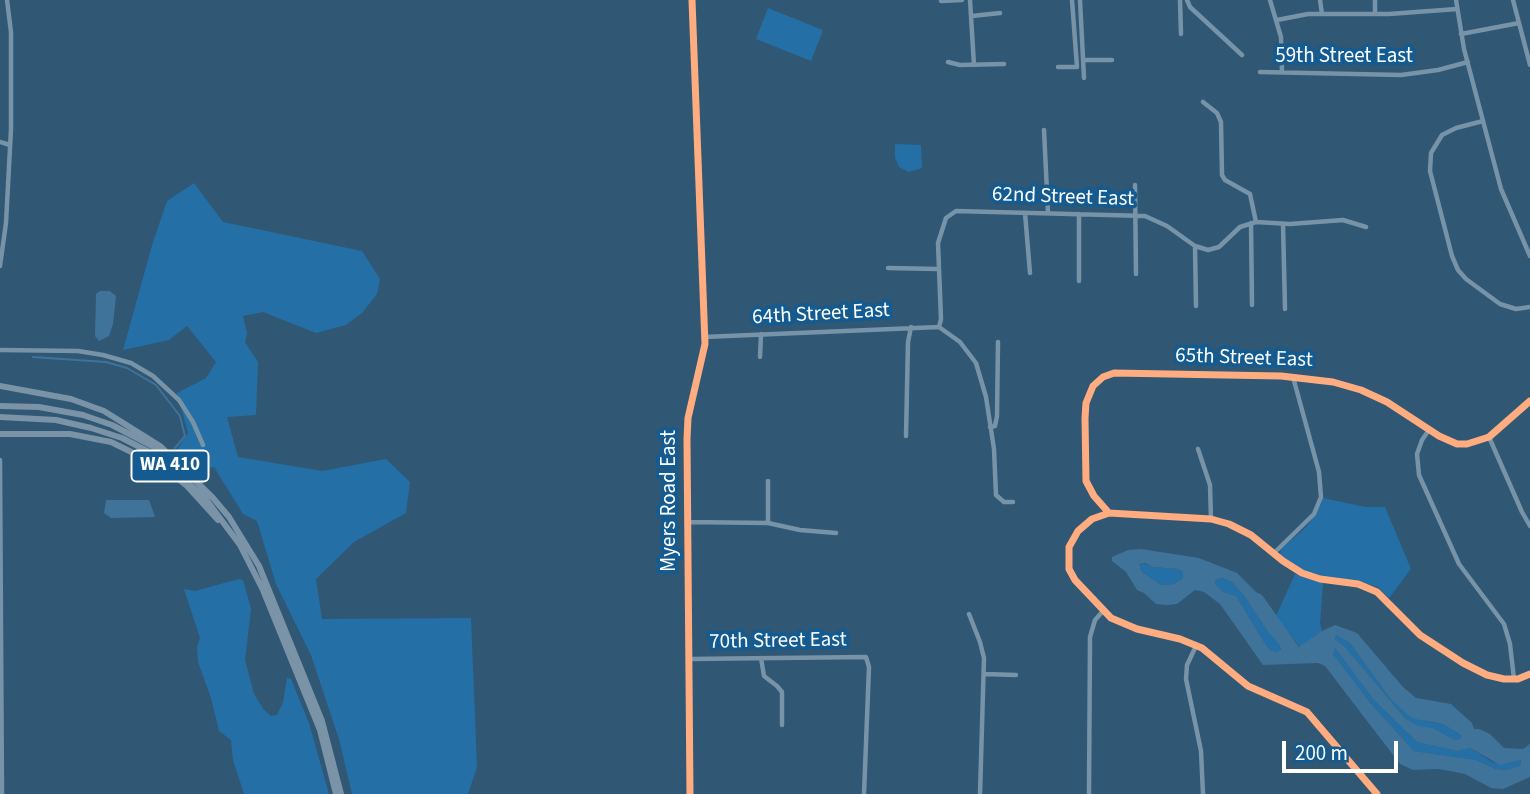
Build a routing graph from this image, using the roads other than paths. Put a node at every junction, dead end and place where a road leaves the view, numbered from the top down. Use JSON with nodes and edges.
{"nodes":[{"id":1,"x":7,"y":0,"type":"edge"},
{"id":2,"x":692,"y":0,"type":"edge"},
{"id":3,"x":962,"y":0,"type":"edge"},
{"id":4,"x":970,"y":0,"type":"edge"},
{"id":5,"x":1072,"y":0,"type":"edge"},
{"id":6,"x":1080,"y":0,"type":"edge"},
{"id":7,"x":1180,"y":0,"type":"edge"},
{"id":8,"x":1187,"y":0,"type":"edge"},
{"id":9,"x":1270,"y":0,"type":"edge"},
{"id":10,"x":1320,"y":0,"type":"edge"},
{"id":11,"x":1375,"y":0,"type":"edge"},
{"id":12,"x":1456,"y":0,"type":"edge"},
{"id":13,"x":1513,"y":0,"type":"edge"},
{"id":14,"x":941,"y":1,"type":"edge"},
{"id":15,"x":1457,"y":9,"type":"junction"},
{"id":16,"x":1000,"y":13,"type":"dead end"},
{"id":17,"x":1322,"y":14,"type":"junction"},
{"id":18,"x":1375,"y":14,"type":"junction"},
{"id":19,"x":972,"y":16,"type":"junction"},
{"id":20,"x":1277,"y":20,"type":"junction"},
{"id":21,"x":1519,"y":23,"type":"junction"},
{"id":22,"x":1181,"y":34,"type":"dead end"},
{"id":23,"x":1461,"y":34,"type":"junction"},
{"id":24,"x":1242,"y":55,"type":"dead end"},
{"id":25,"x":1083,"y":60,"type":"junction"},
{"id":26,"x":1112,"y":60,"type":"dead end"},
{"id":27,"x":948,"y":62,"type":"dead end"},
{"id":28,"x":1468,"y":62,"type":"junction"},
{"id":29,"x":1004,"y":64,"type":"dead end"},
{"id":30,"x":974,"y":65,"type":"junction"},
{"id":31,"x":1530,"y":65,"type":"edge"},
{"id":32,"x":1058,"y":67,"type":"dead end"},
{"id":33,"x":1260,"y":72,"type":"dead end"},
{"id":34,"x":1282,"y":72,"type":"junction"},
{"id":35,"x":1084,"y":78,"type":"dead end"},
{"id":36,"x":1203,"y":102,"type":"dead end"},
{"id":37,"x":1483,"y":121,"type":"junction"},
{"id":38,"x":0,"y":142,"type":"edge"},
{"id":39,"x":10,"y":145,"type":"junction"},
{"id":40,"x":1135,"y":185,"type":"dead end"},
{"id":41,"x":1025,"y":213,"type":"junction"},
{"id":42,"x":1047,"y":213,"type":"junction"},
{"id":43,"x":1079,"y":214,"type":"junction"},
{"id":44,"x":1135,"y":215,"type":"junction"},
{"id":45,"x":1254,"y":222,"type":"junction"},
{"id":46,"x":1283,"y":223,"type":"junction"},
{"id":47,"x":1366,"y":227,"type":"dead end"},
{"id":48,"x":1195,"y":246,"type":"junction"},
{"id":49,"x":1530,"y":256,"type":"edge"},
{"id":50,"x":0,"y":266,"type":"edge"},
{"id":51,"x":888,"y":268,"type":"dead end"},
{"id":52,"x":938,"y":269,"type":"junction"},
{"id":53,"x":1030,"y":273,"type":"dead end"},
{"id":54,"x":1136,"y":274,"type":"dead end"},
{"id":55,"x":1079,"y":281,"type":"dead end"},
{"id":56,"x":1252,"y":304,"type":"dead end"},
{"id":57,"x":1196,"y":306,"type":"dead end"},
{"id":58,"x":1530,"y":307,"type":"edge"},
{"id":59,"x":1285,"y":309,"type":"dead end"},
{"id":60,"x":911,"y":327,"type":"junction"},
{"id":61,"x":939,"y":327,"type":"junction"},
{"id":62,"x":761,"y":334,"type":"junction"},
{"id":63,"x":704,"y":337,"type":"junction"},
{"id":64,"x":998,"y":342,"type":"dead end"},
{"id":65,"x":0,"y":350,"type":"edge"},
{"id":66,"x":760,"y":357,"type":"dead end"},
{"id":67,"x":1293,"y":377,"type":"junction"},
{"id":68,"x":0,"y":386,"type":"edge"},
{"id":69,"x":1530,"y":401,"type":"edge"},
{"id":70,"x":0,"y":406,"type":"edge"},
{"id":71,"x":4,"y":417,"type":"edge"},
{"id":72,"x":990,"y":427,"type":"junction"},
{"id":73,"x":1429,"y":430,"type":"junction"},
{"id":74,"x":0,"y":434,"type":"edge"},
{"id":75,"x":906,"y":436,"type":"dead end"},
{"id":76,"x":1489,"y":437,"type":"junction"},
{"id":77,"x":204,"y":445,"type":"dead end"},
{"id":78,"x":1198,"y":449,"type":"dead end"},
{"id":79,"x":0,"y":460,"type":"edge"},
{"id":80,"x":178,"y":463,"type":"junction"},
{"id":81,"x":768,"y":481,"type":"dead end"},
{"id":82,"x":1013,"y":502,"type":"dead end"},
{"id":83,"x":1108,"y":513,"type":"junction"},
{"id":84,"x":1211,"y":519,"type":"junction"},
{"id":85,"x":687,"y":522,"type":"junction"},
{"id":86,"x":768,"y":523,"type":"junction"},
{"id":87,"x":1530,"y":526,"type":"edge"},
{"id":88,"x":836,"y":533,"type":"dead end"},
{"id":89,"x":1274,"y":553,"type":"junction"},
{"id":90,"x":269,"y":606,"type":"junction"},
{"id":91,"x":1103,"y":611,"type":"junction"},
{"id":92,"x":969,"y":614,"type":"dead end"},
{"id":93,"x":284,"y":634,"type":"junction"},
{"id":94,"x":1196,"y":646,"type":"junction"},
{"id":95,"x":761,"y":658,"type":"junction"},
{"id":96,"x":688,"y":659,"type":"junction"},
{"id":97,"x":985,"y":674,"type":"junction"},
{"id":98,"x":1530,"y":674,"type":"edge"},
{"id":99,"x":1016,"y":675,"type":"dead end"},
{"id":100,"x":1514,"y":679,"type":"junction"},
{"id":101,"x":782,"y":725,"type":"dead end"},
{"id":102,"x":2,"y":794,"type":"edge"},
{"id":103,"x":336,"y":794,"type":"edge"},
{"id":104,"x":341,"y":794,"type":"edge"},
{"id":105,"x":690,"y":794,"type":"edge"},
{"id":106,"x":864,"y":794,"type":"edge"},
{"id":107,"x":980,"y":794,"type":"edge"},
{"id":108,"x":1089,"y":794,"type":"edge"},
{"id":109,"x":1203,"y":794,"type":"edge"},
{"id":110,"x":1377,"y":794,"type":"edge"}],
"edges":[{"from":1,"to":39,"type":"street"},
{"from":2,"to":63,"type":"street","name":"Myers Road East"},
{"from":3,"to":14,"type":"street"},
{"from":4,"to":19,"type":"street"},
{"from":5,"to":32,"type":"street"},
{"from":6,"to":25,"type":"street"},
{"from":7,"to":22,"type":"street"},
{"from":8,"to":24,"type":"street"},
{"from":9,"to":20,"type":"street"},
{"from":10,"to":17,"type":"street"},
{"from":11,"to":18,"type":"street"},
{"from":12,"to":15,"type":"street"},
{"from":13,"to":21,"type":"street"},
{"from":15,"to":18,"type":"street"},
{"from":15,"to":23,"type":"street"},
{"from":16,"to":19,"type":"street"},
{"from":17,"to":18,"type":"street"},
{"from":17,"to":20,"type":"street"},
{"from":19,"to":30,"type":"street"},
{"from":20,"to":34,"type":"street"},
{"from":21,"to":23,"type":"street"},
{"from":21,"to":31,"type":"street"},
{"from":23,"to":28,"type":"street"},
{"from":25,"to":26,"type":"street"},
{"from":25,"to":35,"type":"street"},
{"from":27,"to":30,"type":"street"},
{"from":28,"to":34,"type":"street","name":"59th Street East"},
{"from":28,"to":37,"type":"street"},
{"from":29,"to":30,"type":"street"},
{"from":33,"to":34,"type":"street","name":"59th Street East"},
{"from":36,"to":45,"type":"street"},
{"from":37,"to":49,"type":"street"},
{"from":37,"to":58,"type":"street"},
{"from":38,"to":39,"type":"street"},
{"from":39,"to":50,"type":"street"},
{"from":40,"to":44,"type":"street"},
{"from":41,"to":42,"type":"street","name":"62nd Street East"},
{"from":41,"to":52,"type":"street","name":"62nd Street East"},
{"from":41,"to":53,"type":"street"},
{"from":42,"to":42,"type":"street"},
{"from":42,"to":43,"type":"street","name":"62nd Street East"},
{"from":43,"to":44,"type":"street","name":"62nd Street East"},
{"from":43,"to":55,"type":"street"},
{"from":44,"to":48,"type":"street","name":"62nd Street East"},
{"from":44,"to":54,"type":"street"},
{"from":45,"to":46,"type":"street"},
{"from":45,"to":48,"type":"street"},
{"from":45,"to":56,"type":"street"},
{"from":46,"to":47,"type":"street"},
{"from":46,"to":59,"type":"street"},
{"from":48,"to":57,"type":"street"},
{"from":51,"to":52,"type":"street"},
{"from":52,"to":61,"type":"street"},
{"from":60,"to":61,"type":"street","name":"64th Street East"},
{"from":60,"to":62,"type":"street","name":"64th Street East"},
{"from":60,"to":75,"type":"street"},
{"from":61,"to":72,"type":"street"},
{"from":62,"to":63,"type":"street","name":"64th Street East"},
{"from":62,"to":66,"type":"street"},
{"from":63,"to":85,"type":"street","name":"Myers Road East"},
{"from":64,"to":72,"type":"street"},
{"from":65,"to":77,"type":"street"},
{"from":67,"to":73,"type":"street","name":"65th Street East"},
{"from":67,"to":83,"type":"street","name":"65th Street East"},
{"from":67,"to":89,"type":"street"},
{"from":68,"to":80,"type":"highway"},
{"from":69,"to":76,"type":"street"},
{"from":70,"to":80,"type":"highway","number":"WA 410"},
{"from":71,"to":90,"type":"highway","number":"WA 410"},
{"from":72,"to":82,"type":"street"},
{"from":73,"to":76,"type":"street","name":"65th Street East"},
{"from":73,"to":100,"type":"street"},
{"from":74,"to":90,"type":"highway"},
{"from":76,"to":87,"type":"street"},
{"from":78,"to":84,"type":"street"},
{"from":79,"to":102,"type":"street"},
{"from":80,"to":93,"type":"highway","number":"WA 410"},
{"from":81,"to":86,"type":"street"},
{"from":83,"to":84,"type":"street"},
{"from":83,"to":91,"type":"street"},
{"from":84,"to":89,"type":"street"},
{"from":85,"to":86,"type":"street"},
{"from":85,"to":96,"type":"street","name":"Myers Road East"},
{"from":86,"to":88,"type":"street"},
{"from":89,"to":100,"type":"street"},
{"from":90,"to":93,"type":"highway","number":"WA 410"},
{"from":91,"to":94,"type":"street"},
{"from":91,"to":108,"type":"street"},
{"from":92,"to":97,"type":"street"},
{"from":93,"to":103,"type":"highway","number":"WA 410"},
{"from":93,"to":104,"type":"highway","number":"WA 410"},
{"from":94,"to":109,"type":"street"},
{"from":94,"to":110,"type":"street"},
{"from":95,"to":96,"type":"street","name":"70th Street East"},
{"from":95,"to":101,"type":"street"},
{"from":95,"to":106,"type":"street","name":"70th Street East"},
{"from":96,"to":105,"type":"street","name":"Myers Road East"},
{"from":97,"to":99,"type":"street"},
{"from":97,"to":107,"type":"street"},
{"from":98,"to":100,"type":"street"}]}
